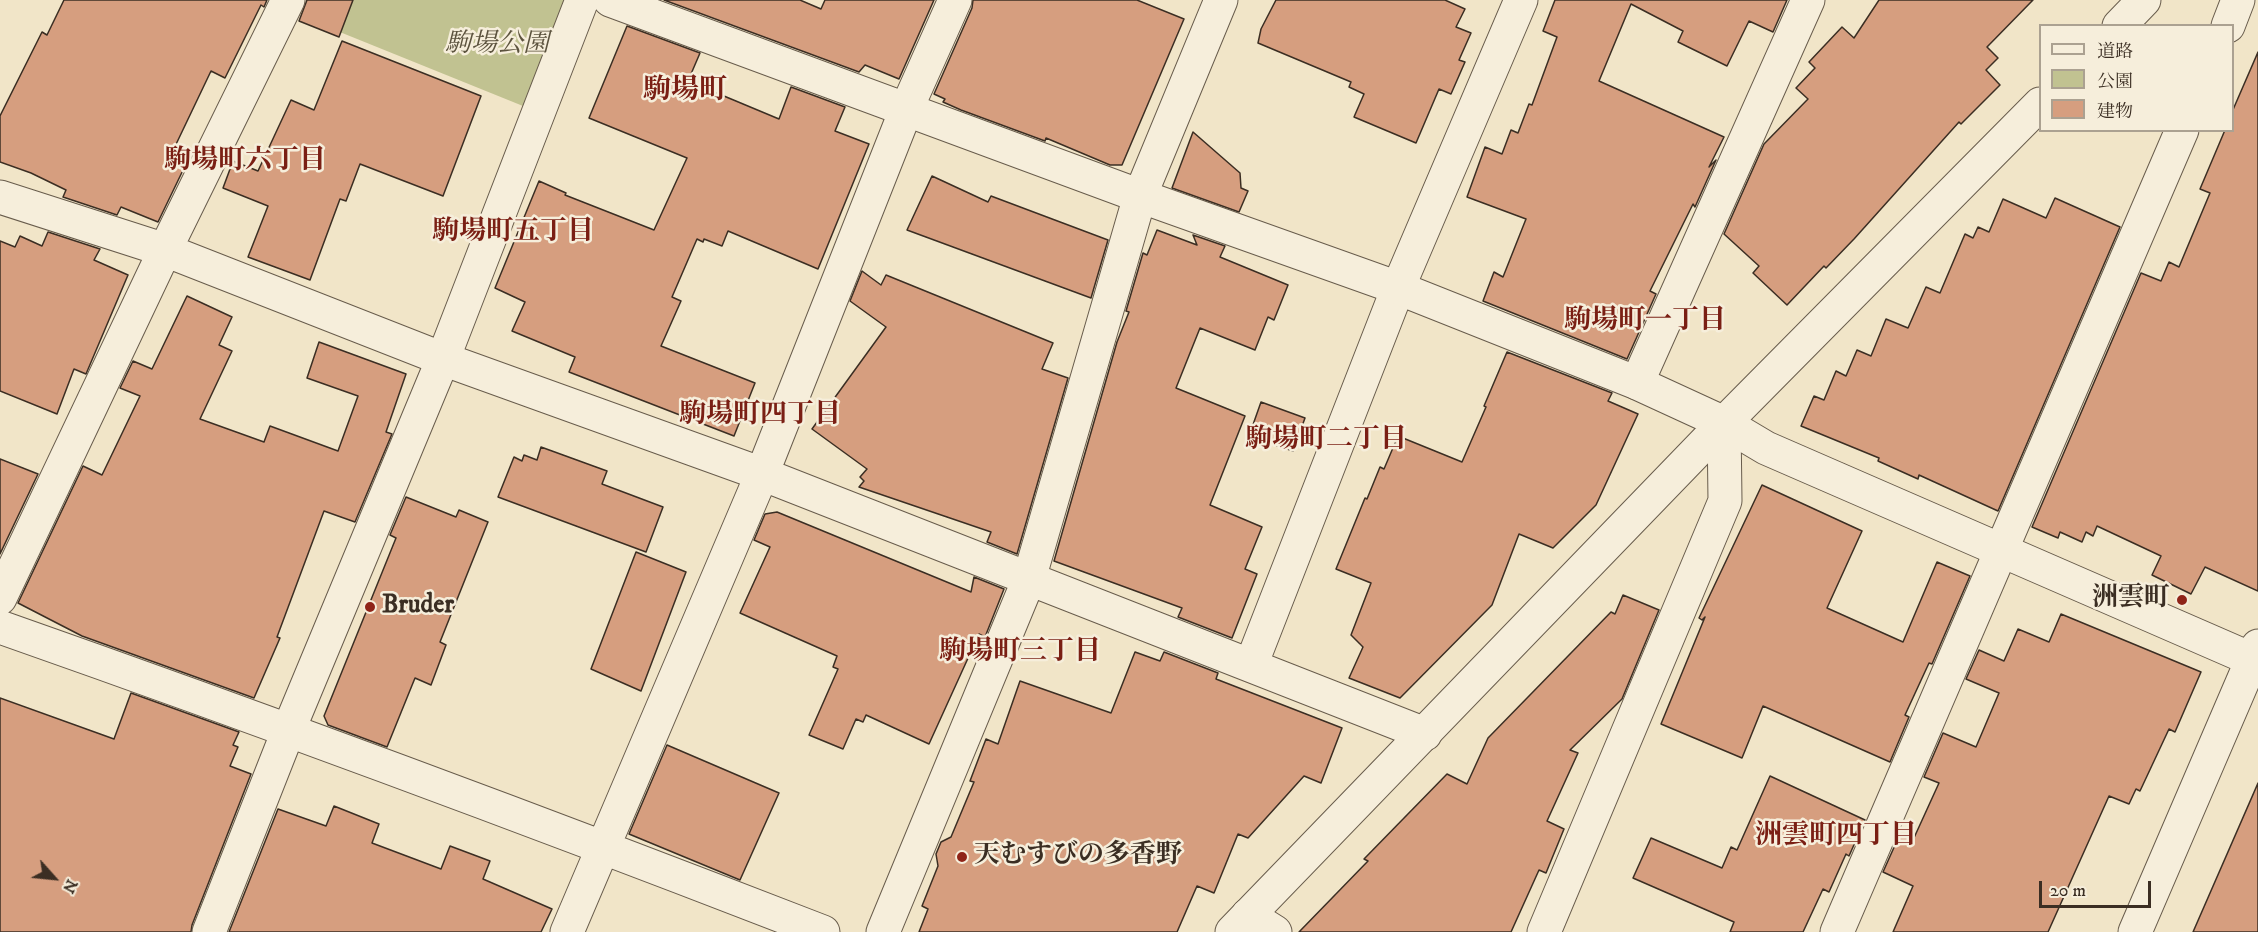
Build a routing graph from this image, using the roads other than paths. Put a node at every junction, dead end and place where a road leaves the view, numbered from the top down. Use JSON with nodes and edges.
{"nodes":[{"id":1,"x":288,"y":0,"type":"edge"},
{"id":2,"x":582,"y":0,"type":"edge"},
{"id":3,"x":610,"y":0,"type":"edge"},
{"id":4,"x":955,"y":0,"type":"edge"},
{"id":5,"x":1221,"y":0,"type":"edge"},
{"id":6,"x":1521,"y":0,"type":"edge"},
{"id":7,"x":1808,"y":0,"type":"edge"},
{"id":8,"x":2144,"y":0,"type":"edge"},
{"id":9,"x":2238,"y":0,"type":"edge"},
{"id":10,"x":2244,"y":0,"type":"edge"},
{"id":11,"x":2258,"y":6,"type":"edge"},
{"id":12,"x":2121,"y":24,"type":"edge"},
{"id":13,"x":2229,"y":24,"type":"edge"},
{"id":14,"x":2039,"y":105,"type":"edge"},
{"id":15,"x":906,"y":110,"type":"junction"},
{"id":16,"x":2181,"y":132,"type":"edge"},
{"id":17,"x":1140,"y":196,"type":"junction"},
{"id":18,"x":0,"y":197,"type":"edge"},
{"id":19,"x":165,"y":250,"type":"junction"},
{"id":20,"x":1398,"y":288,"type":"junction"},
{"id":21,"x":442,"y":359,"type":"junction"},
{"id":22,"x":1637,"y":383,"type":"junction"},
{"id":23,"x":1724,"y":423,"type":"junction"},
{"id":24,"x":762,"y":474,"type":"junction"},
{"id":25,"x":2002,"y":551,"type":"junction"},
{"id":26,"x":1029,"y":579,"type":"junction"},
{"id":27,"x":0,"y":598,"type":"edge"},
{"id":28,"x":0,"y":627,"type":"edge"},
{"id":29,"x":2256,"y":656,"type":"edge"},
{"id":30,"x":1251,"y":665,"type":"junction"},
{"id":31,"x":289,"y":729,"type":"junction"},
{"id":32,"x":1425,"y":734,"type":"junction"},
{"id":33,"x":604,"y":847,"type":"junction"},
{"id":34,"x":1252,"y":926,"type":"edge"},
{"id":35,"x":209,"y":932,"type":"edge"},
{"id":36,"x":567,"y":932,"type":"edge"},
{"id":37,"x":823,"y":932,"type":"edge"},
{"id":38,"x":883,"y":932,"type":"edge"},
{"id":39,"x":1544,"y":932,"type":"edge"},
{"id":40,"x":1837,"y":932,"type":"edge"},
{"id":41,"x":2135,"y":932,"type":"edge"}],
"edges":[{"from":1,"to":19,"type":"street"},
{"from":2,"to":21,"type":"street"},
{"from":3,"to":15,"type":"street"},
{"from":4,"to":15,"type":"street"},
{"from":5,"to":17,"type":"street"},
{"from":6,"to":20,"type":"street"},
{"from":7,"to":22,"type":"street"},
{"from":8,"to":12,"type":"street"},
{"from":9,"to":13,"type":"street"},
{"from":10,"to":11,"type":"street"},
{"from":14,"to":23,"type":"street"},
{"from":15,"to":17,"type":"street"},
{"from":15,"to":24,"type":"street"},
{"from":16,"to":25,"type":"street"},
{"from":17,"to":20,"type":"street"},
{"from":17,"to":26,"type":"street"},
{"from":18,"to":19,"type":"street"},
{"from":19,"to":21,"type":"street"},
{"from":19,"to":27,"type":"street"},
{"from":20,"to":22,"type":"street"},
{"from":20,"to":30,"type":"street"},
{"from":21,"to":24,"type":"street"},
{"from":21,"to":31,"type":"street"},
{"from":22,"to":23,"type":"street"},
{"from":23,"to":25,"type":"street"},
{"from":23,"to":32,"type":"street"},
{"from":23,"to":39,"type":"street"},
{"from":24,"to":26,"type":"street"},
{"from":24,"to":33,"type":"street"},
{"from":25,"to":29,"type":"street"},
{"from":25,"to":40,"type":"street"},
{"from":26,"to":30,"type":"street"},
{"from":26,"to":38,"type":"street"},
{"from":28,"to":31,"type":"street"},
{"from":29,"to":41,"type":"street"},
{"from":30,"to":32,"type":"street"},
{"from":31,"to":33,"type":"street"},
{"from":31,"to":35,"type":"street"},
{"from":32,"to":34,"type":"street"},
{"from":33,"to":36,"type":"street"},
{"from":33,"to":37,"type":"street"}]}
